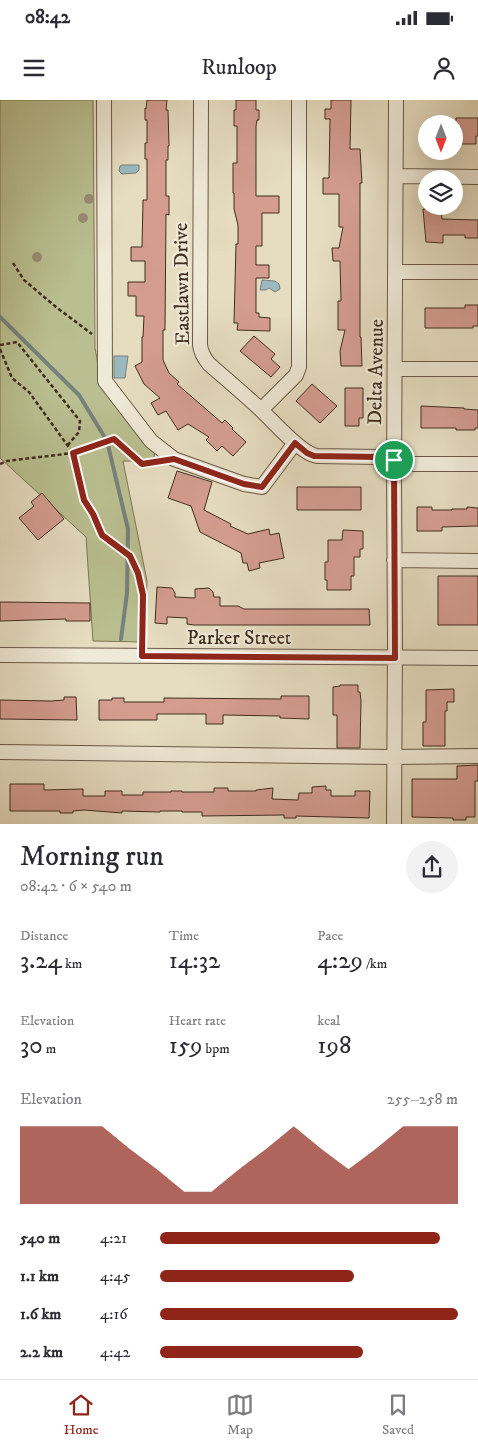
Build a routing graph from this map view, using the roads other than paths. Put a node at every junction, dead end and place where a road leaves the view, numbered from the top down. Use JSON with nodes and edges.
{"nodes":[{"id":1,"x":104,"y":100,"type":"edge"},
{"id":2,"x":201,"y":100,"type":"edge"},
{"id":3,"x":299,"y":100,"type":"edge"},
{"id":4,"x":396,"y":100,"type":"edge"},
{"id":5,"x":396,"y":176,"type":"junction"},
{"id":6,"x":478,"y":176,"type":"edge"},
{"id":7,"x":396,"y":272,"type":"junction"},
{"id":8,"x":478,"y":272,"type":"edge"},
{"id":9,"x":395,"y":369,"type":"junction"},
{"id":10,"x":478,"y":370,"type":"edge"},
{"id":11,"x":261,"y":410,"type":"junction"},
{"id":12,"x":295,"y":443,"type":"junction"},
{"id":13,"x":394,"y":460,"type":"junction"},
{"id":14,"x":478,"y":464,"type":"edge"},
{"id":15,"x":394,"y":560,"type":"junction"},
{"id":16,"x":478,"y":561,"type":"edge"},
{"id":17,"x":0,"y":655,"type":"edge"},
{"id":18,"x":395,"y":658,"type":"junction"},
{"id":19,"x":478,"y":658,"type":"edge"},
{"id":20,"x":0,"y":752,"type":"edge"},
{"id":21,"x":478,"y":756,"type":"edge"},
{"id":22,"x":394,"y":757,"type":"junction"},
{"id":23,"x":394,"y":824,"type":"edge"}],
"edges":[{"from":1,"to":12,"type":"street"},
{"from":2,"to":11,"type":"street","name":"Eastlawn Drive"},
{"from":3,"to":11,"type":"street"},
{"from":4,"to":5,"type":"street","name":"Delta Avenue"},
{"from":5,"to":6,"type":"street"},
{"from":5,"to":7,"type":"street","name":"Delta Avenue"},
{"from":7,"to":8,"type":"street"},
{"from":7,"to":9,"type":"street","name":"Delta Avenue"},
{"from":9,"to":10,"type":"street"},
{"from":9,"to":13,"type":"street","name":"Delta Avenue"},
{"from":11,"to":12,"type":"street","name":"Eastlawn Drive"},
{"from":12,"to":13,"type":"street","name":"Eastlawn Drive"},
{"from":13,"to":14,"type":"street","name":"Eastlawn Drive"},
{"from":13,"to":15,"type":"street","name":"Delta Avenue"},
{"from":15,"to":16,"type":"street"},
{"from":15,"to":18,"type":"street","name":"Delta Avenue"},
{"from":17,"to":18,"type":"street","name":"Parker Street"},
{"from":18,"to":19,"type":"street","name":"Parker Street"},
{"from":18,"to":22,"type":"street","name":"Delta Avenue"},
{"from":20,"to":22,"type":"street"},
{"from":21,"to":22,"type":"street"},
{"from":22,"to":23,"type":"street","name":"Delta Avenue"}]}
